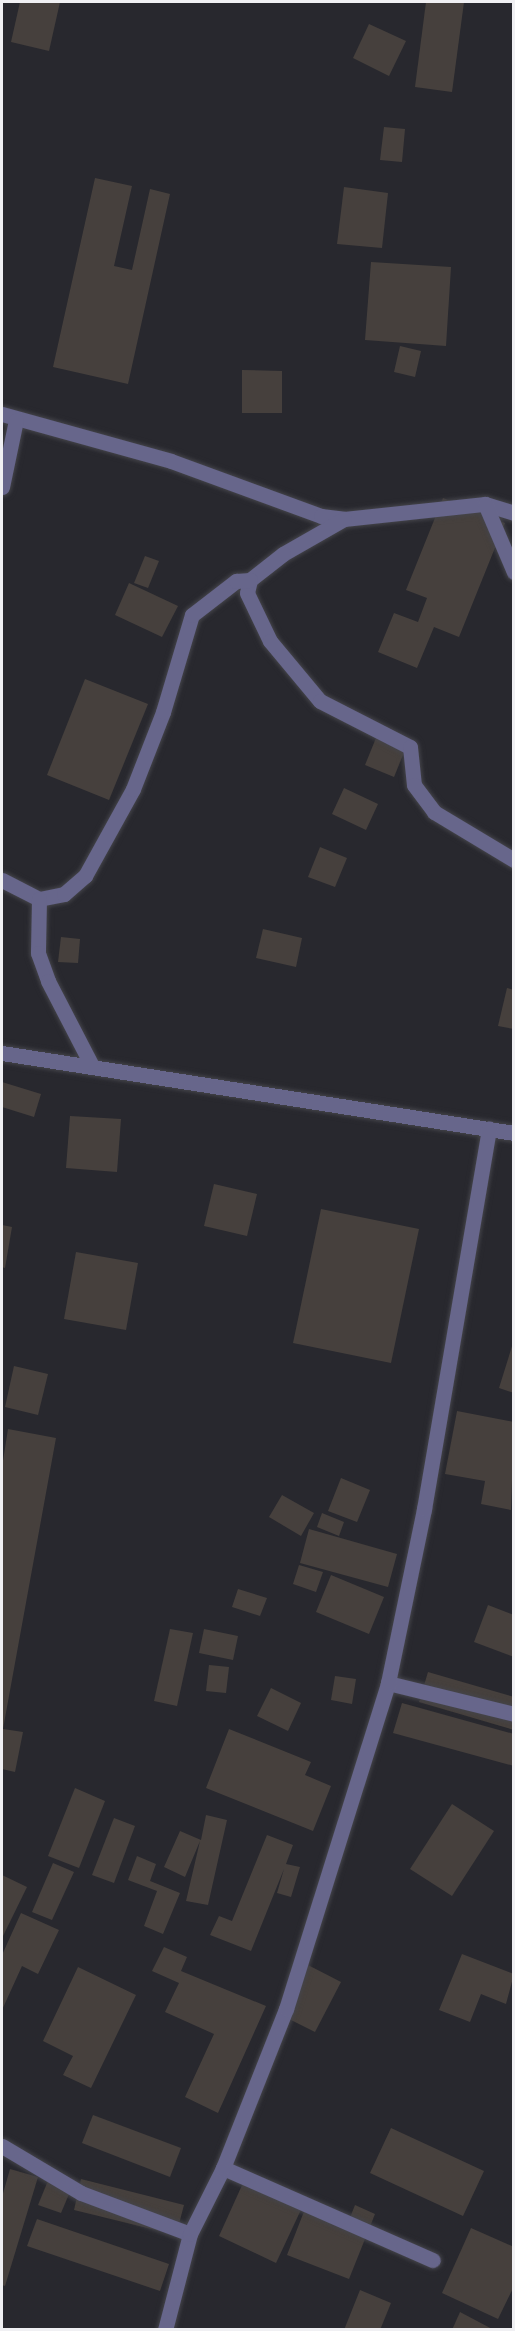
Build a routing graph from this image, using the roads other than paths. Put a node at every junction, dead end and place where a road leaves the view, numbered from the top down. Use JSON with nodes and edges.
{"nodes":[{"id":1,"x":2,"y":414,"type":"edge"},
{"id":2,"x":16,"y":420,"type":"junction"},
{"id":3,"x":2,"y":487,"type":"edge"},
{"id":4,"x":485,"y":504,"type":"junction"},
{"id":5,"x":513,"y":513,"type":"edge"},
{"id":6,"x":345,"y":519,"type":"junction"},
{"id":7,"x":513,"y":572,"type":"edge"},
{"id":8,"x":250,"y":580,"type":"junction"},
{"id":9,"x":513,"y":860,"type":"edge"},
{"id":10,"x":2,"y":880,"type":"edge"},
{"id":11,"x":39,"y":899,"type":"junction"},
{"id":12,"x":2,"y":1053,"type":"edge"},
{"id":13,"x":92,"y":1066,"type":"junction"},
{"id":14,"x":489,"y":1129,"type":"junction"},
{"id":15,"x":513,"y":1133,"type":"edge"},
{"id":16,"x":388,"y":1683,"type":"junction"},
{"id":17,"x":513,"y":1714,"type":"edge"},
{"id":18,"x":2,"y":2146,"type":"edge"},
{"id":19,"x":223,"y":2168,"type":"junction"},
{"id":20,"x":189,"y":2234,"type":"junction"},
{"id":21,"x":433,"y":2260,"type":"dead end"},
{"id":22,"x":165,"y":2330,"type":"edge"}],
"edges":[{"from":1,"to":2,"type":"street"},
{"from":2,"to":3,"type":"street"},
{"from":2,"to":6,"type":"street"},
{"from":4,"to":5,"type":"street"},
{"from":4,"to":6,"type":"street"},
{"from":4,"to":7,"type":"street"},
{"from":6,"to":8,"type":"street"},
{"from":8,"to":9,"type":"street"},
{"from":8,"to":11,"type":"street"},
{"from":10,"to":11,"type":"street"},
{"from":11,"to":13,"type":"street"},
{"from":12,"to":13,"type":"street"},
{"from":13,"to":14,"type":"street"},
{"from":14,"to":15,"type":"street"},
{"from":14,"to":16,"type":"street"},
{"from":16,"to":17,"type":"street"},
{"from":16,"to":19,"type":"street"},
{"from":18,"to":20,"type":"street"},
{"from":19,"to":20,"type":"street"},
{"from":19,"to":21,"type":"street"},
{"from":20,"to":22,"type":"street"}]}
